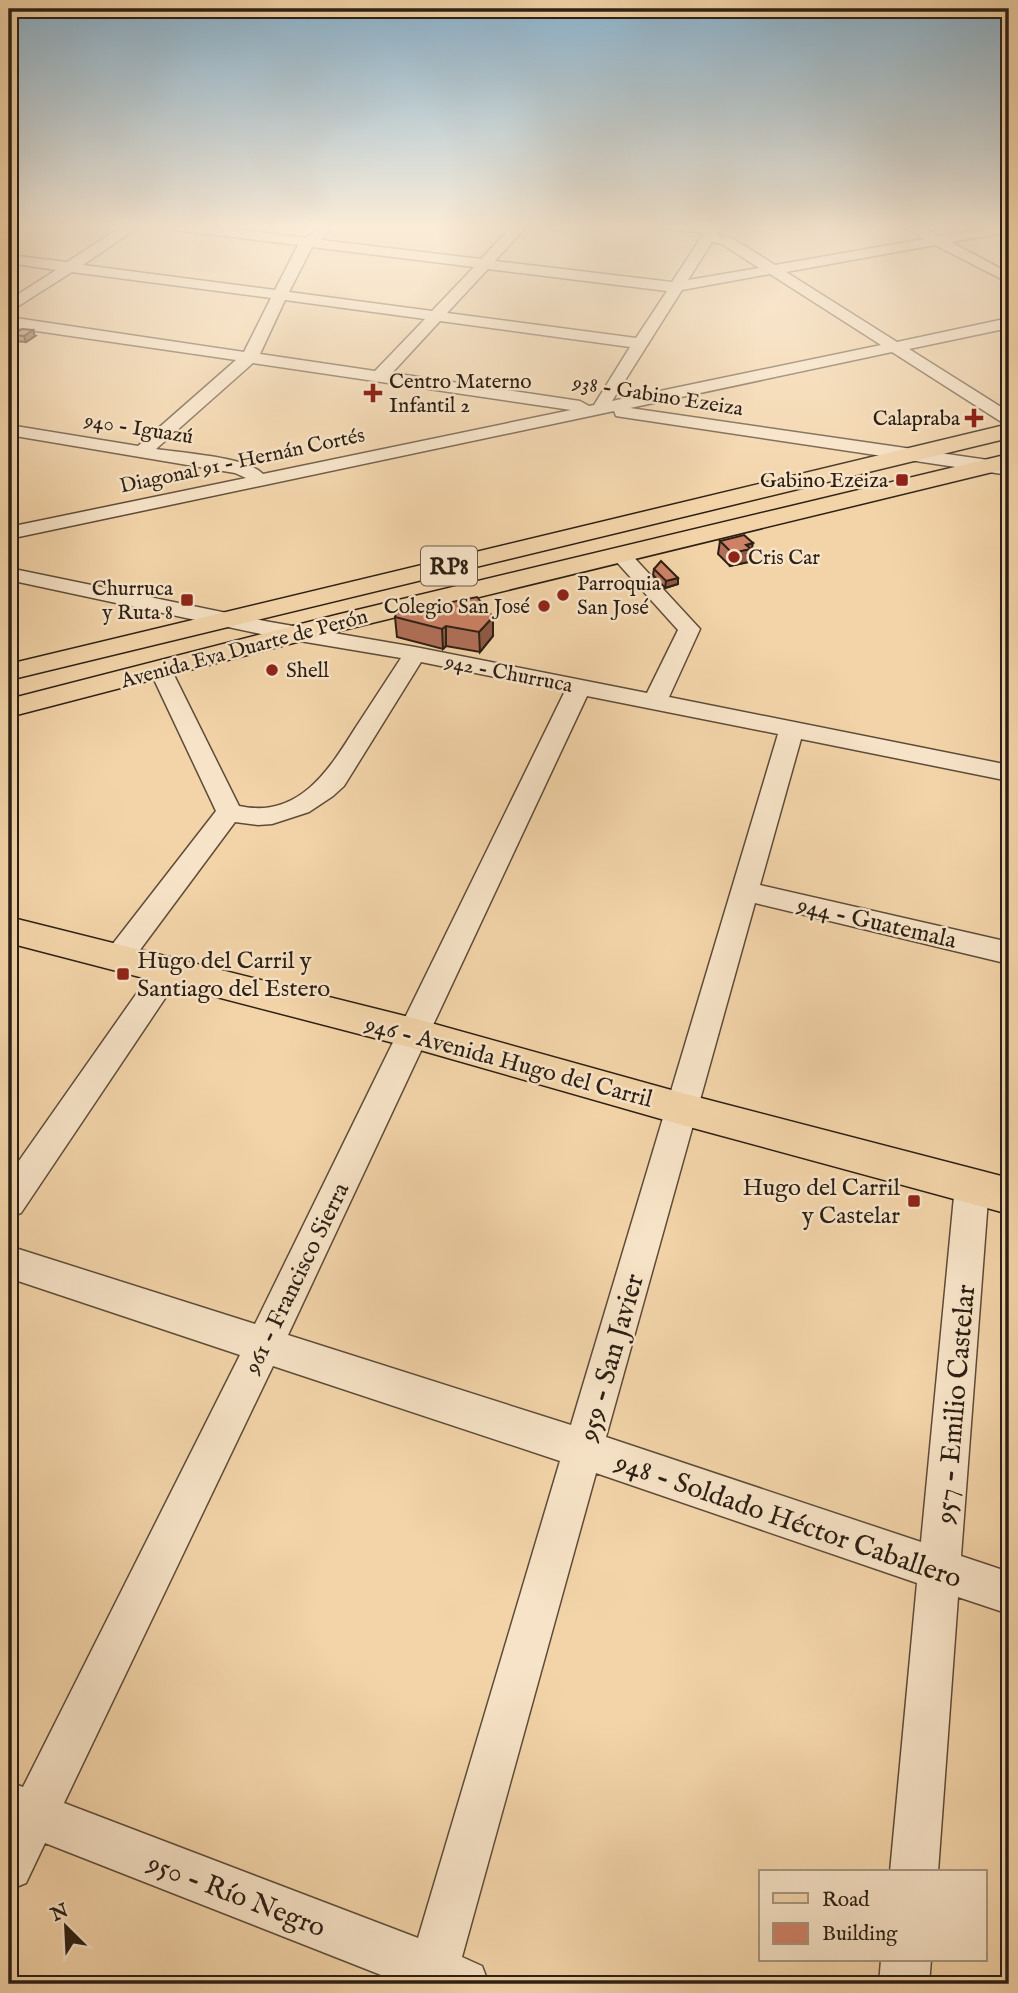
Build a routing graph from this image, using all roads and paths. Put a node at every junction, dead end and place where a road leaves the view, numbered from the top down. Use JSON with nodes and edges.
{"nodes":[{"id":1,"x":269,"y":318,"type":"edge"},
{"id":2,"x":433,"y":318,"type":"edge"},
{"id":3,"x":450,"y":318,"type":"edge"},
{"id":4,"x":655,"y":318,"type":"edge"},
{"id":5,"x":850,"y":318,"type":"edge"},
{"id":6,"x":9,"y":322,"type":"edge"},
{"id":7,"x":1009,"y":323,"type":"edge"},
{"id":8,"x":639,"y":343,"type":"junction"},
{"id":9,"x":896,"y":347,"type":"junction"},
{"id":10,"x":250,"y":357,"type":"junction"},
{"id":11,"x":379,"y":377,"type":"junction"},
{"id":12,"x":602,"y":409,"type":"junction"},
{"id":13,"x":1009,"y":419,"type":"edge"},
{"id":14,"x":9,"y":430,"type":"edge"},
{"id":15,"x":1009,"y":431,"type":"edge"},
{"id":16,"x":142,"y":452,"type":"junction"},
{"id":17,"x":909,"y":456,"type":"junction"},
{"id":18,"x":1003,"y":465,"type":"edge"},
{"id":19,"x":258,"y":480,"type":"junction"},
{"id":20,"x":9,"y":533,"type":"edge"},
{"id":21,"x":621,"y":555,"type":"junction"},
{"id":22,"x":9,"y":574,"type":"edge"},
{"id":23,"x":230,"y":619,"type":"junction"},
{"id":24,"x":301,"y":634,"type":"junction"},
{"id":25,"x":415,"y":654,"type":"junction"},
{"id":26,"x":161,"y":671,"type":"junction"},
{"id":27,"x":9,"y":672,"type":"edge"},
{"id":28,"x":579,"y":687,"type":"junction"},
{"id":29,"x":655,"y":701,"type":"junction"},
{"id":30,"x":9,"y":708,"type":"edge"},
{"id":31,"x":790,"y":730,"type":"junction"},
{"id":32,"x":1009,"y":773,"type":"edge"},
{"id":33,"x":229,"y":812,"type":"junction"},
{"id":34,"x":744,"y":891,"type":"junction"},
{"id":35,"x":9,"y":930,"type":"edge"},
{"id":36,"x":1009,"y":953,"type":"edge"},
{"id":37,"x":118,"y":958,"type":"junction"},
{"id":38,"x":168,"y":971,"type":"junction"},
{"id":39,"x":413,"y":1033,"type":"junction"},
{"id":40,"x":682,"y":1109,"type":"junction"},
{"id":41,"x":991,"y":1191,"type":"edge"},
{"id":42,"x":9,"y":1202,"type":"edge"},
{"id":43,"x":9,"y":1262,"type":"edge"},
{"id":44,"x":264,"y":1345,"type":"junction"},
{"id":45,"x":584,"y":1449,"type":"junction"},
{"id":46,"x":940,"y":1571,"type":"junction"},
{"id":47,"x":1009,"y":1593,"type":"edge"},
{"id":48,"x":21,"y":1811,"type":"edge"},
{"id":49,"x":9,"y":1866,"type":"edge"},
{"id":50,"x":914,"y":1870,"type":"edge"},
{"id":51,"x":906,"y":1962,"type":"edge"},
{"id":52,"x":442,"y":1979,"type":"edge"},
{"id":53,"x":904,"y":1984,"type":"edge"}],
"edges":[{"from":1,"to":10,"type":"street"},
{"from":2,"to":11,"type":"street"},
{"from":3,"to":8,"type":"street"},
{"from":4,"to":8,"type":"street"},
{"from":5,"to":9,"type":"street"},
{"from":6,"to":10,"type":"street","name":"938 - Gabino Ezeiza"},
{"from":7,"to":9,"type":"street","name":"Diagonal 91 - Hernán Cortés"},
{"from":8,"to":12,"type":"street"},
{"from":9,"to":12,"type":"street","name":"Diagonal 91 - Hernán Cortés"},
{"from":9,"to":13,"type":"street"},
{"from":10,"to":11,"type":"street","name":"938 - Gabino Ezeiza"},
{"from":10,"to":16,"type":"street"},
{"from":11,"to":12,"type":"street","name":"938 - Gabino Ezeiza"},
{"from":12,"to":17,"type":"street","name":"938 - Gabino Ezeiza"},
{"from":12,"to":19,"type":"street","name":"Diagonal 91 - Hernán Cortés"},
{"from":14,"to":16,"type":"street","name":"940 - Iguazú"},
{"from":15,"to":17,"type":"main road","name":"Avenida Eva Duarte de Perón","number":"RP8"},
{"from":16,"to":19,"type":"street","name":"940 - Iguazú"},
{"from":17,"to":18,"type":"street","name":"938 - Gabino Ezeiza"},
{"from":17,"to":23,"type":"main road","name":"Avenida Eva Duarte de Perón","number":"RP8"},
{"from":18,"to":21,"type":"main road","name":"Avenida Eva Duarte de Perón","number":"RP8"},
{"from":19,"to":20,"type":"street","name":"Diagonal 91 - Hernán Cortés"},
{"from":21,"to":24,"type":"main road","name":"Avenida Eva Duarte de Perón","number":"RP8"},
{"from":21,"to":29,"type":"street"},
{"from":22,"to":23,"type":"street","name":"942 - Churruca"},
{"from":23,"to":24,"type":"street","name":"942 - Churruca"},
{"from":23,"to":27,"type":"main road","name":"Avenida Eva Duarte de Perón","number":"RP8"},
{"from":24,"to":25,"type":"street","name":"942 - Churruca"},
{"from":24,"to":26,"type":"main road","name":"Avenida Eva Duarte de Perón","number":"RP8"},
{"from":25,"to":28,"type":"street","name":"942 - Churruca"},
{"from":25,"to":33,"type":"street"},
{"from":26,"to":30,"type":"main road","name":"Avenida Eva Duarte de Perón","number":"RP8"},
{"from":26,"to":33,"type":"street"},
{"from":28,"to":29,"type":"street","name":"942 - Churruca"},
{"from":28,"to":39,"type":"street","name":"961 - Francisco Sierra"},
{"from":29,"to":31,"type":"street","name":"942 - Churruca"},
{"from":31,"to":32,"type":"street","name":"942 - Churruca"},
{"from":31,"to":34,"type":"street","name":"959 - San Javier"},
{"from":33,"to":37,"type":"street"},
{"from":34,"to":36,"type":"street","name":"944 - Guatemala"},
{"from":34,"to":40,"type":"street","name":"959 - San Javier"},
{"from":35,"to":37,"type":"main road","name":"946 - Avenida Hugo del Carril"},
{"from":37,"to":38,"type":"main road","name":"946 - Avenida Hugo del Carril"},
{"from":38,"to":39,"type":"main road","name":"946 - Avenida Hugo del Carril"},
{"from":38,"to":42,"type":"street"},
{"from":39,"to":40,"type":"main road","name":"946 - Avenida Hugo del Carril"},
{"from":39,"to":44,"type":"street","name":"961 - Francisco Sierra"},
{"from":40,"to":41,"type":"main road","name":"946 - Avenida Hugo del Carril"},
{"from":40,"to":45,"type":"street","name":"959 - San Javier"},
{"from":41,"to":46,"type":"street","name":"957 - Emilio Castelar"},
{"from":43,"to":44,"type":"street","name":"948 - Soldado Héctor Caballero"},
{"from":44,"to":45,"type":"street","name":"948 - Soldado Héctor Caballero"},
{"from":44,"to":48,"type":"street","name":"961 - Francisco Sierra"},
{"from":45,"to":46,"type":"street","name":"948 - Soldado Héctor Caballero"},
{"from":45,"to":52,"type":"street","name":"959 - San Javier"},
{"from":46,"to":47,"type":"street","name":"948 - Soldado Héctor Caballero"},
{"from":46,"to":50,"type":"street","name":"957 - Emilio Castelar"},
{"from":48,"to":49,"type":"street","name":"961 - Francisco Sierra"},
{"from":48,"to":52,"type":"street","name":"950 - Río Negro"},
{"from":51,"to":53,"type":"street"}]}
